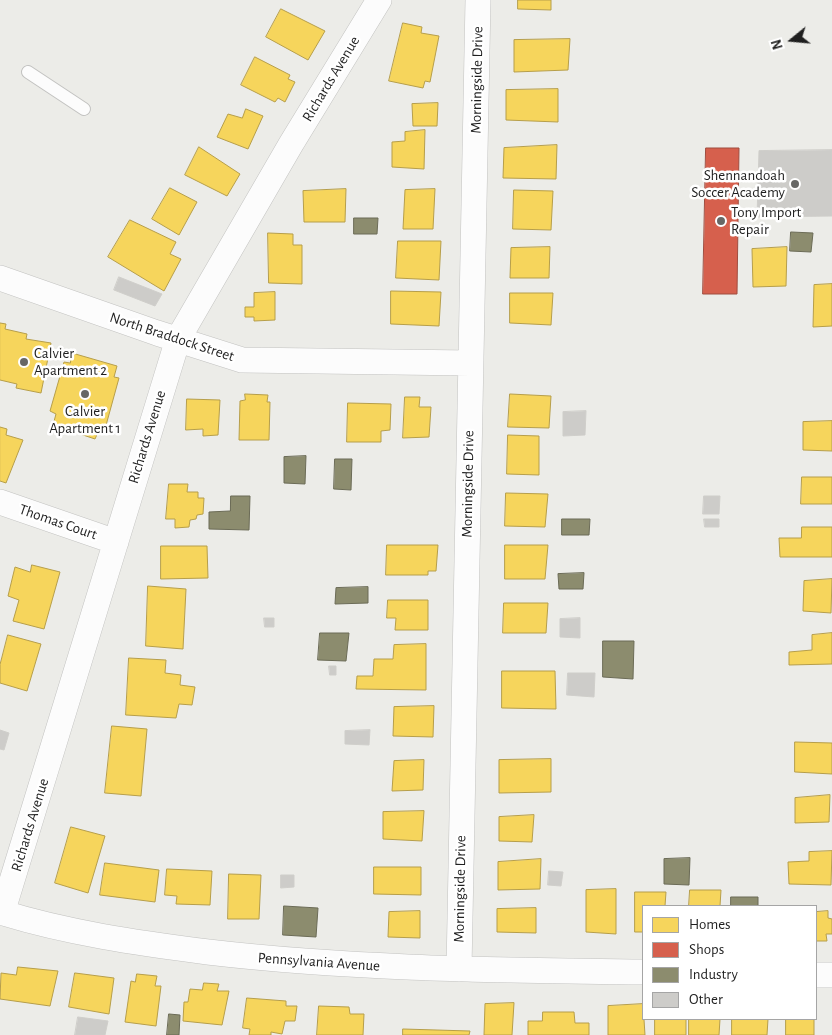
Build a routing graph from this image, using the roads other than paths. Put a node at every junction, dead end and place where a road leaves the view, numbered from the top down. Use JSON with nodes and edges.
{"nodes":[{"id":1,"x":379,"y":0,"type":"edge"},
{"id":2,"x":478,"y":0,"type":"edge"},
{"id":3,"x":28,"y":72,"type":"dead end"},
{"id":4,"x":84,"y":109,"type":"dead end"},
{"id":5,"x":0,"y":278,"type":"edge"},
{"id":6,"x":178,"y":338,"type":"junction"},
{"id":7,"x":470,"y":364,"type":"junction"},
{"id":8,"x":0,"y":502,"type":"edge"},
{"id":9,"x":116,"y":542,"type":"junction"},
{"id":10,"x":1,"y":913,"type":"edge"},
{"id":11,"x":459,"y":969,"type":"junction"},
{"id":12,"x":642,"y":972,"type":"edge"},
{"id":13,"x":817,"y":975,"type":"edge"},
{"id":14,"x":832,"y":975,"type":"edge"}],
"edges":[{"from":1,"to":6,"type":"street","name":"Richards Avenue"},
{"from":2,"to":7,"type":"street","name":"Morningside Drive"},
{"from":3,"to":4,"type":"lane"},
{"from":5,"to":6,"type":"street","name":"North Braddock Street"},
{"from":6,"to":7,"type":"street","name":"North Braddock Street"},
{"from":6,"to":9,"type":"street","name":"Richards Avenue"},
{"from":7,"to":11,"type":"street","name":"Morningside Drive"},
{"from":8,"to":9,"type":"street","name":"Thomas Court"},
{"from":9,"to":10,"type":"street","name":"Richards Avenue"},
{"from":10,"to":11,"type":"street","name":"Pennsylvania Avenue"},
{"from":11,"to":12,"type":"street","name":"Pennsylvania Avenue"},
{"from":13,"to":14,"type":"street"}]}
